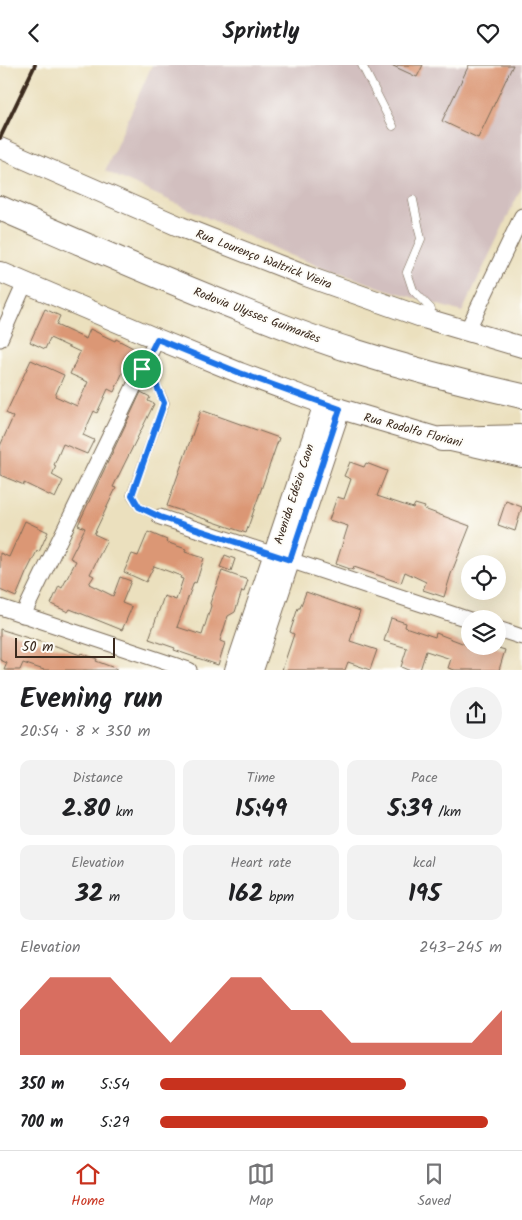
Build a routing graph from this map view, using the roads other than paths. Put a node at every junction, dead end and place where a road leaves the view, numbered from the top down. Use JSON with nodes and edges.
{"nodes":[{"id":1,"x":362,"y":65,"type":"edge"},
{"id":2,"x":393,"y":126,"type":"dead end"},
{"id":3,"x":6,"y":150,"type":"edge"},
{"id":4,"x":413,"y":200,"type":"dead end"},
{"id":5,"x":0,"y":208,"type":"edge"},
{"id":6,"x":522,"y":216,"type":"edge"},
{"id":7,"x":0,"y":272,"type":"edge"},
{"id":8,"x":25,"y":283,"type":"junction"},
{"id":9,"x":431,"y":309,"type":"dead end"},
{"id":10,"x":467,"y":331,"type":"junction"},
{"id":11,"x":0,"y":339,"type":"edge"},
{"id":12,"x":157,"y":339,"type":"junction"},
{"id":13,"x":522,"y":347,"type":"edge"},
{"id":14,"x":142,"y":369,"type":"junction"},
{"id":15,"x":522,"y":396,"type":"edge"},
{"id":16,"x":332,"y":407,"type":"junction"},
{"id":17,"x":522,"y":437,"type":"edge"},
{"id":18,"x":442,"y":439,"type":"junction"},
{"id":19,"x":522,"y":457,"type":"edge"},
{"id":20,"x":160,"y":517,"type":"joint"},
{"id":21,"x":282,"y":557,"type":"junction"},
{"id":22,"x":0,"y":607,"type":"edge"},
{"id":23,"x":23,"y":615,"type":"junction"},
{"id":24,"x":461,"y":617,"type":"edge"},
{"id":25,"x":506,"y":632,"type":"edge"},
{"id":26,"x":522,"y":637,"type":"edge"},
{"id":27,"x":189,"y":670,"type":"edge"},
{"id":28,"x":235,"y":670,"type":"edge"},
{"id":29,"x":253,"y":670,"type":"edge"}],
"edges":[{"from":1,"to":2,"type":"lane"},
{"from":3,"to":10,"type":"main road","name":"Rua Lourenço Waltrick Vieira"},
{"from":4,"to":9,"type":"lane"},
{"from":5,"to":15,"type":"highway","name":"Rodovia Ulysses Guimarães"},
{"from":6,"to":10,"type":"street"},
{"from":7,"to":8,"type":"main road","name":"Rua Rodolfo Floriani"},
{"from":8,"to":11,"type":"street"},
{"from":8,"to":12,"type":"main road","name":"Rua Rodolfo Floriani"},
{"from":10,"to":13,"type":"main road","name":"Rua Lourenço Waltrick Vieira"},
{"from":12,"to":14,"type":"street"},
{"from":12,"to":16,"type":"main road","name":"Rua Rodolfo Floriani"},
{"from":14,"to":20,"type":"lane"},
{"from":14,"to":23,"type":"street"},
{"from":16,"to":18,"type":"main road","name":"Rua Rodolfo Floriani"},
{"from":16,"to":21,"type":"main road","name":"Avenida Edézio Caon"},
{"from":17,"to":18,"type":"highway"},
{"from":18,"to":19,"type":"main road","name":"Rua Rodolfo Floriani"},
{"from":20,"to":21,"type":"street"},
{"from":21,"to":24,"type":"street"},
{"from":21,"to":28,"type":"main road","name":"Avenida Edézio Caon"},
{"from":21,"to":29,"type":"main road","name":"Avenida Edézio Caon"},
{"from":22,"to":23,"type":"street"},
{"from":23,"to":27,"type":"street"},
{"from":25,"to":26,"type":"street"}]}
